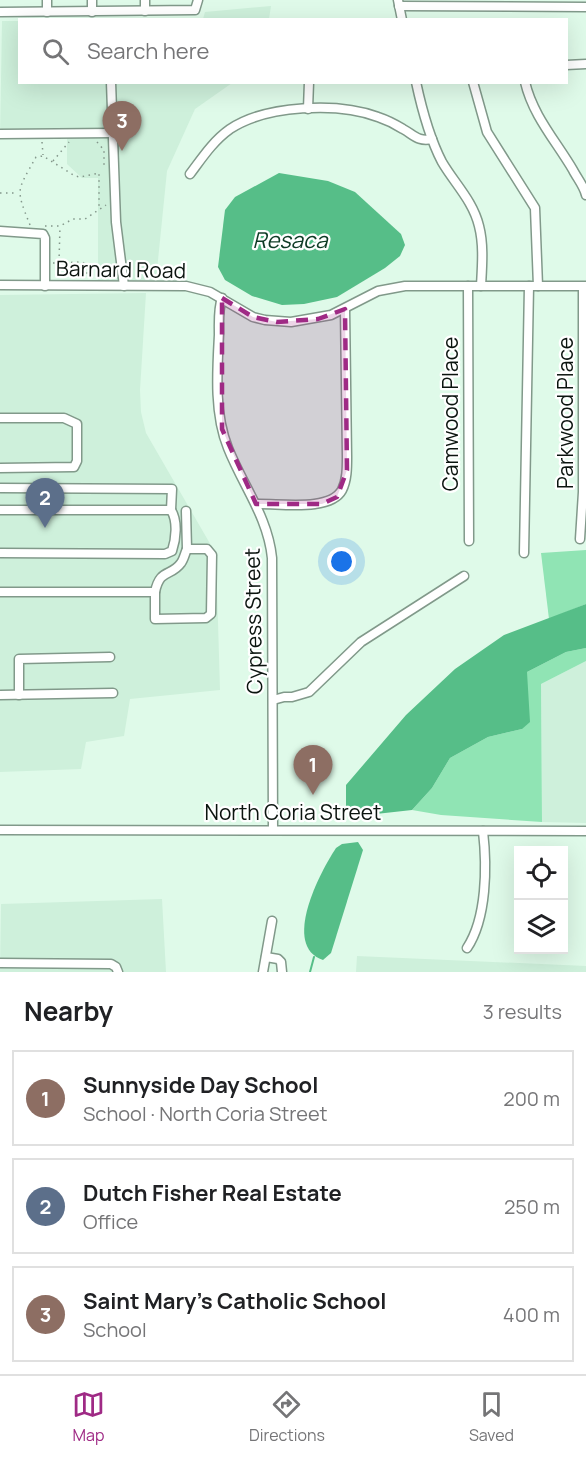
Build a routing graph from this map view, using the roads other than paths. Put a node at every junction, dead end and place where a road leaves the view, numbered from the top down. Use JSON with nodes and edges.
{"nodes":[{"id":1,"x":47,"y":0,"type":"edge"},
{"id":2,"x":92,"y":0,"type":"edge"},
{"id":3,"x":145,"y":0,"type":"edge"},
{"id":4,"x":198,"y":3,"type":"edge"},
{"id":5,"x":399,"y":3,"type":"edge"},
{"id":6,"x":586,"y":6,"type":"edge"},
{"id":7,"x":145,"y":11,"type":"junction"},
{"id":8,"x":0,"y":12,"type":"edge"},
{"id":9,"x":47,"y":12,"type":"junction"},
{"id":10,"x":93,"y":12,"type":"junction"},
{"id":11,"x":402,"y":18,"type":"edge"},
{"id":12,"x":568,"y":64,"type":"edge"},
{"id":13,"x":586,"y":64,"type":"edge"},
{"id":14,"x":111,"y":84,"type":"edge"},
{"id":15,"x":309,"y":84,"type":"edge"},
{"id":16,"x":416,"y":84,"type":"edge"},
{"id":17,"x":474,"y":84,"type":"edge"},
{"id":18,"x":526,"y":84,"type":"edge"},
{"id":19,"x":308,"y":109,"type":"junction"},
{"id":20,"x":113,"y":133,"type":"junction"},
{"id":21,"x":0,"y":134,"type":"edge"},
{"id":22,"x":432,"y":139,"type":"junction"},
{"id":23,"x":190,"y":174,"type":"dead end"},
{"id":24,"x":586,"y":195,"type":"edge"},
{"id":25,"x":0,"y":231,"type":"edge"},
{"id":26,"x":0,"y":285,"type":"edge"},
{"id":27,"x":45,"y":286,"type":"junction"},
{"id":28,"x":124,"y":286,"type":"junction"},
{"id":29,"x":468,"y":286,"type":"junction"},
{"id":30,"x":481,"y":286,"type":"junction"},
{"id":31,"x":533,"y":286,"type":"junction"},
{"id":32,"x":585,"y":286,"type":"edge"},
{"id":33,"x":222,"y":298,"type":"junction"},
{"id":34,"x":345,"y":309,"type":"junction"},
{"id":35,"x":0,"y":418,"type":"edge"},
{"id":36,"x":0,"y":468,"type":"edge"},
{"id":37,"x":0,"y":488,"type":"edge"},
{"id":38,"x":256,"y":504,"type":"junction"},
{"id":39,"x":0,"y":510,"type":"edge"},
{"id":40,"x":171,"y":510,"type":"junction"},
{"id":41,"x":186,"y":511,"type":"dead end"},
{"id":42,"x":580,"y":539,"type":"dead end"},
{"id":43,"x":469,"y":541,"type":"dead end"},
{"id":44,"x":187,"y":549,"type":"junction"},
{"id":45,"x":0,"y":553,"type":"edge"},
{"id":46,"x":524,"y":553,"type":"dead end"},
{"id":47,"x":465,"y":576,"type":"dead end"},
{"id":48,"x":0,"y":592,"type":"edge"},
{"id":49,"x":155,"y":592,"type":"junction"},
{"id":50,"x":110,"y":657,"type":"dead end"},
{"id":51,"x":113,"y":693,"type":"dead end"},
{"id":52,"x":0,"y":695,"type":"edge"},
{"id":53,"x":19,"y":695,"type":"junction"},
{"id":54,"x":273,"y":700,"type":"junction"},
{"id":55,"x":0,"y":830,"type":"edge"},
{"id":56,"x":273,"y":830,"type":"junction"},
{"id":57,"x":483,"y":831,"type":"junction"},
{"id":58,"x":586,"y":831,"type":"edge"},
{"id":59,"x":272,"y":921,"type":"dead end"},
{"id":60,"x":467,"y":948,"type":"dead end"},
{"id":61,"x":266,"y":957,"type":"junction"},
{"id":62,"x":0,"y":963,"type":"edge"},
{"id":63,"x":118,"y":972,"type":"edge"},
{"id":64,"x":263,"y":972,"type":"edge"},
{"id":65,"x":282,"y":972,"type":"edge"}],
"edges":[{"from":1,"to":9,"type":"street"},
{"from":2,"to":10,"type":"street"},
{"from":3,"to":7,"type":"street"},
{"from":4,"to":7,"type":"street"},
{"from":5,"to":6,"type":"street"},
{"from":5,"to":11,"type":"street"},
{"from":7,"to":10,"type":"street"},
{"from":8,"to":9,"type":"street"},
{"from":9,"to":10,"type":"street"},
{"from":12,"to":13,"type":"street"},
{"from":14,"to":20,"type":"street"},
{"from":15,"to":19,"type":"street"},
{"from":16,"to":22,"type":"street"},
{"from":17,"to":31,"type":"street"},
{"from":18,"to":24,"type":"street"},
{"from":19,"to":22,"type":"street"},
{"from":19,"to":23,"type":"street"},
{"from":20,"to":21,"type":"street"},
{"from":20,"to":28,"type":"street"},
{"from":22,"to":30,"type":"street"},
{"from":25,"to":27,"type":"street"},
{"from":26,"to":27,"type":"street","name":"Barnard Road"},
{"from":27,"to":28,"type":"street","name":"Barnard Road"},
{"from":28,"to":33,"type":"street","name":"Barnard Road"},
{"from":29,"to":30,"type":"street","name":"Barnard Road"},
{"from":29,"to":34,"type":"street","name":"Barnard Road"},
{"from":29,"to":43,"type":"street","name":"Camwood Place"},
{"from":30,"to":31,"type":"street","name":"Barnard Road"},
{"from":31,"to":32,"type":"street","name":"Barnard Road"},
{"from":31,"to":46,"type":"street"},
{"from":32,"to":42,"type":"street","name":"Parkwood Place"},
{"from":33,"to":34,"type":"street","name":"Barnard Road"},
{"from":33,"to":38,"type":"street","name":"Cypress Street"},
{"from":34,"to":38,"type":"street"},
{"from":35,"to":36,"type":"street"},
{"from":37,"to":40,"type":"street"},
{"from":38,"to":54,"type":"street","name":"Cypress Street"},
{"from":39,"to":40,"type":"street"},
{"from":40,"to":45,"type":"street"},
{"from":41,"to":44,"type":"street"},
{"from":44,"to":49,"type":"street"},
{"from":44,"to":49,"type":"street"},
{"from":47,"to":54,"type":"street"},
{"from":48,"to":49,"type":"street"},
{"from":50,"to":53,"type":"street"},
{"from":51,"to":53,"type":"street"},
{"from":52,"to":53,"type":"street"},
{"from":54,"to":56,"type":"street","name":"Cypress Street"},
{"from":55,"to":56,"type":"street","name":"North Coria Street"},
{"from":56,"to":57,"type":"street","name":"North Coria Street"},
{"from":57,"to":58,"type":"street","name":"North Coria Street"},
{"from":57,"to":60,"type":"street"},
{"from":59,"to":61,"type":"street"},
{"from":61,"to":64,"type":"street"},
{"from":61,"to":65,"type":"street"},
{"from":62,"to":63,"type":"street"}]}
